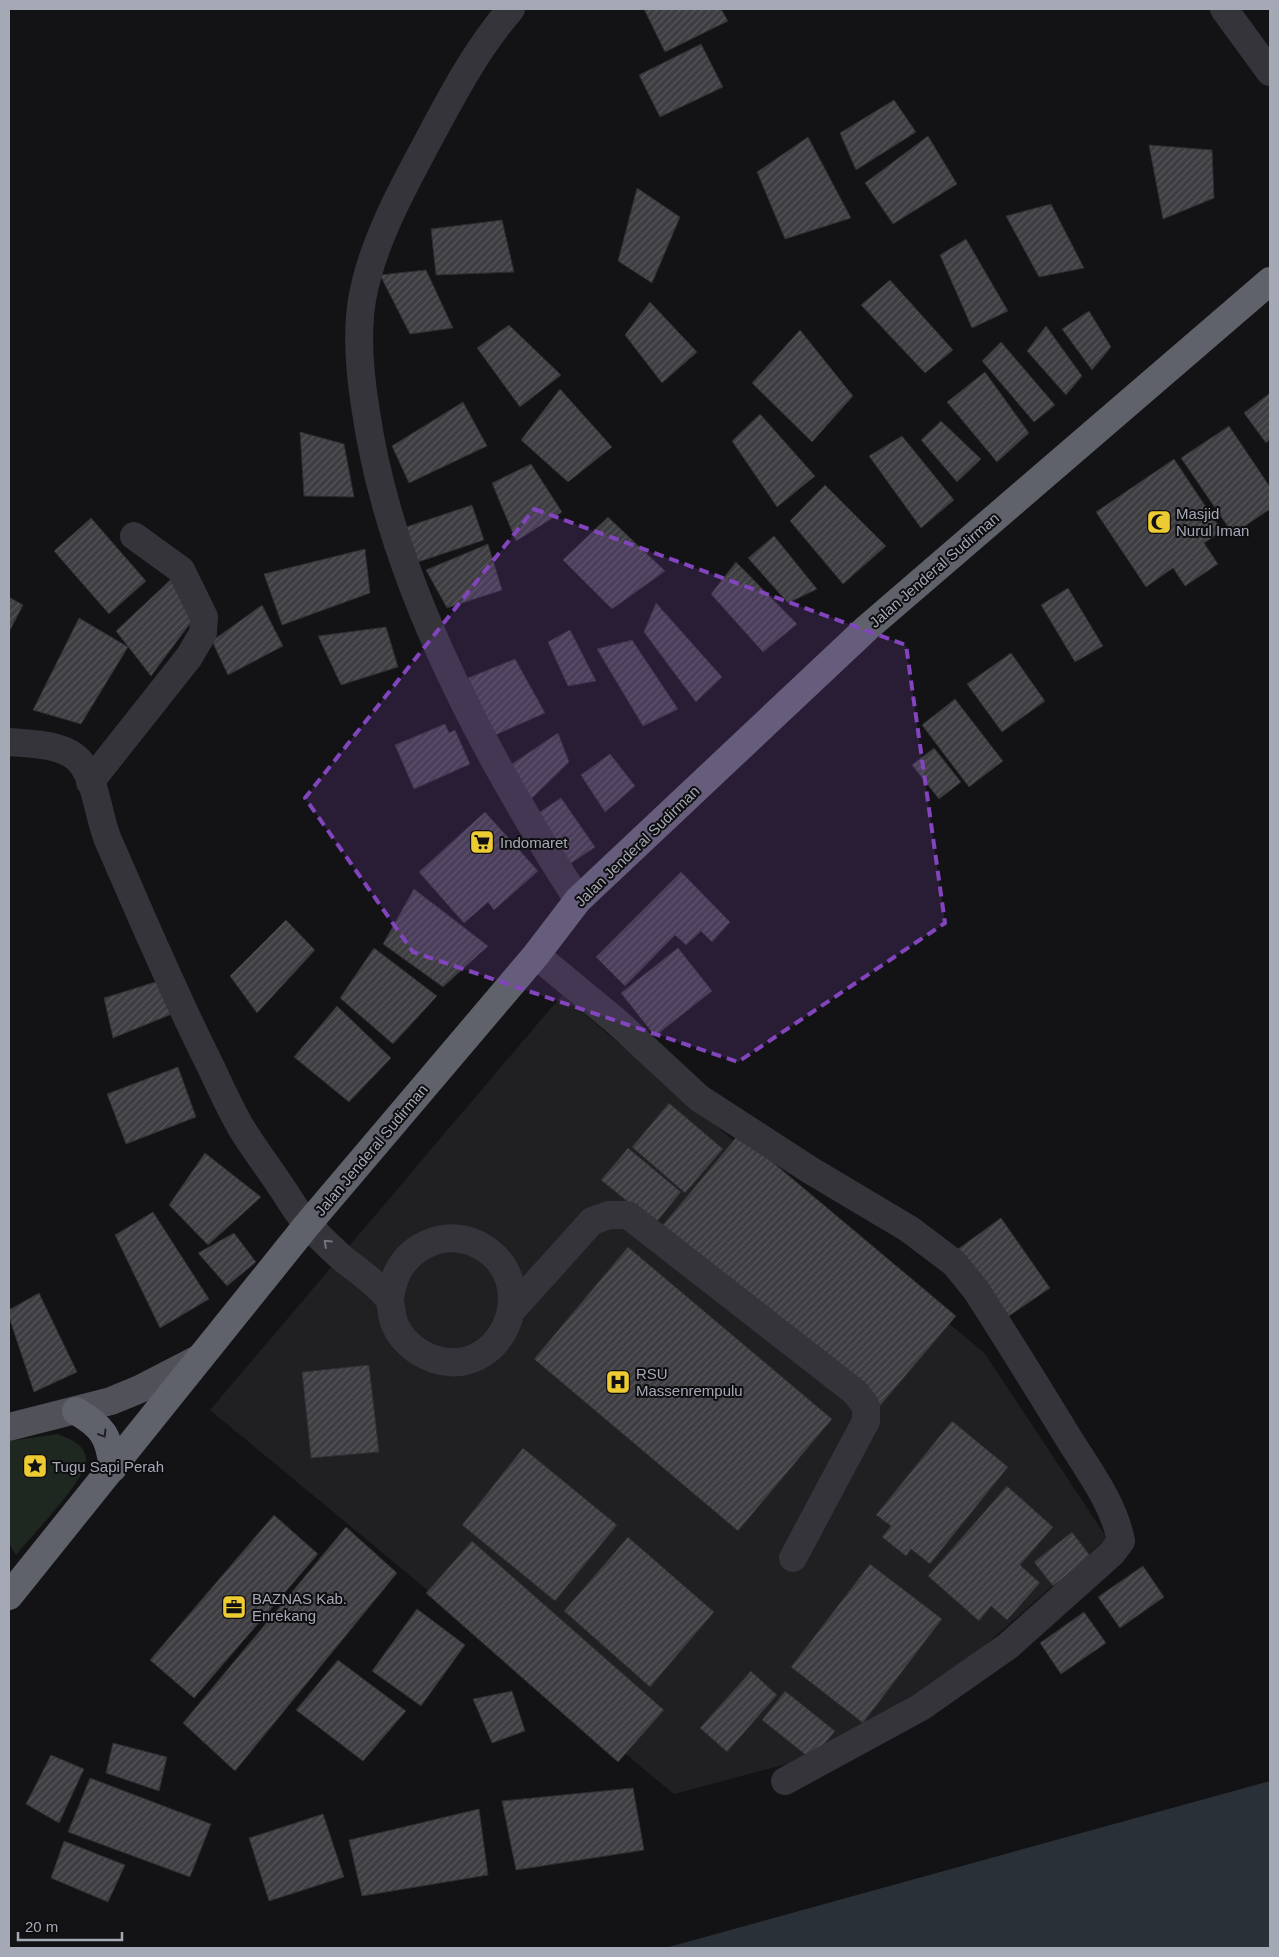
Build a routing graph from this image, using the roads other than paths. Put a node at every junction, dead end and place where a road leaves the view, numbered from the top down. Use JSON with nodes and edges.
{"nodes":[{"id":1,"x":511,"y":9,"type":"edge"},
{"id":2,"x":1224,"y":9,"type":"edge"},
{"id":3,"x":1270,"y":72,"type":"edge"},
{"id":4,"x":1270,"y":281,"type":"edge"},
{"id":5,"x":134,"y":536,"type":"dead end"},
{"id":6,"x":9,"y":742,"type":"edge"},
{"id":7,"x":90,"y":782,"type":"junction"},
{"id":8,"x":578,"y":900,"type":"junction"},
{"id":9,"x":536,"y":955,"type":"junction"},
{"id":10,"x":306,"y":1224,"type":"junction"},
{"id":11,"x":390,"y":1300,"type":"junction"},
{"id":12,"x":512,"y":1310,"type":"junction"},
{"id":13,"x":200,"y":1358,"type":"junction"},
{"id":14,"x":76,"y":1410,"type":"junction"},
{"id":15,"x":9,"y":1427,"type":"edge"},
{"id":16,"x":113,"y":1468,"type":"junction"},
{"id":17,"x":793,"y":1558,"type":"dead end"},
{"id":18,"x":9,"y":1596,"type":"edge"},
{"id":19,"x":785,"y":1781,"type":"dead end"}],
"edges":[{"from":1,"to":8,"type":"street"},
{"from":2,"to":3,"type":"street"},
{"from":4,"to":8,"type":"highway","name":"Jalan Jenderal Sudirman"},
{"from":5,"to":7,"type":"street"},
{"from":6,"to":7,"type":"street"},
{"from":7,"to":10,"type":"street"},
{"from":8,"to":9,"type":"highway","name":"Jalan Jenderal Sudirman"},
{"from":9,"to":10,"type":"highway","name":"Jalan Jenderal Sudirman"},
{"from":9,"to":19,"type":"street"},
{"from":11,"to":10,"type":"street","one_way":true},
{"from":10,"to":13,"type":"highway","name":"Jalan Jenderal Sudirman"},
{"from":11,"to":12,"type":"street"},
{"from":11,"to":12,"type":"street"},
{"from":12,"to":17,"type":"street"},
{"from":13,"to":14,"type":"main road","name":"Jalan Jenderal Sudirman"},
{"from":13,"to":16,"type":"highway"},
{"from":14,"to":15,"type":"main road","name":"Jalan Jenderal Sudirman"},
{"from":14,"to":16,"type":"highway","one_way":true},
{"from":16,"to":18,"type":"highway"}]}
